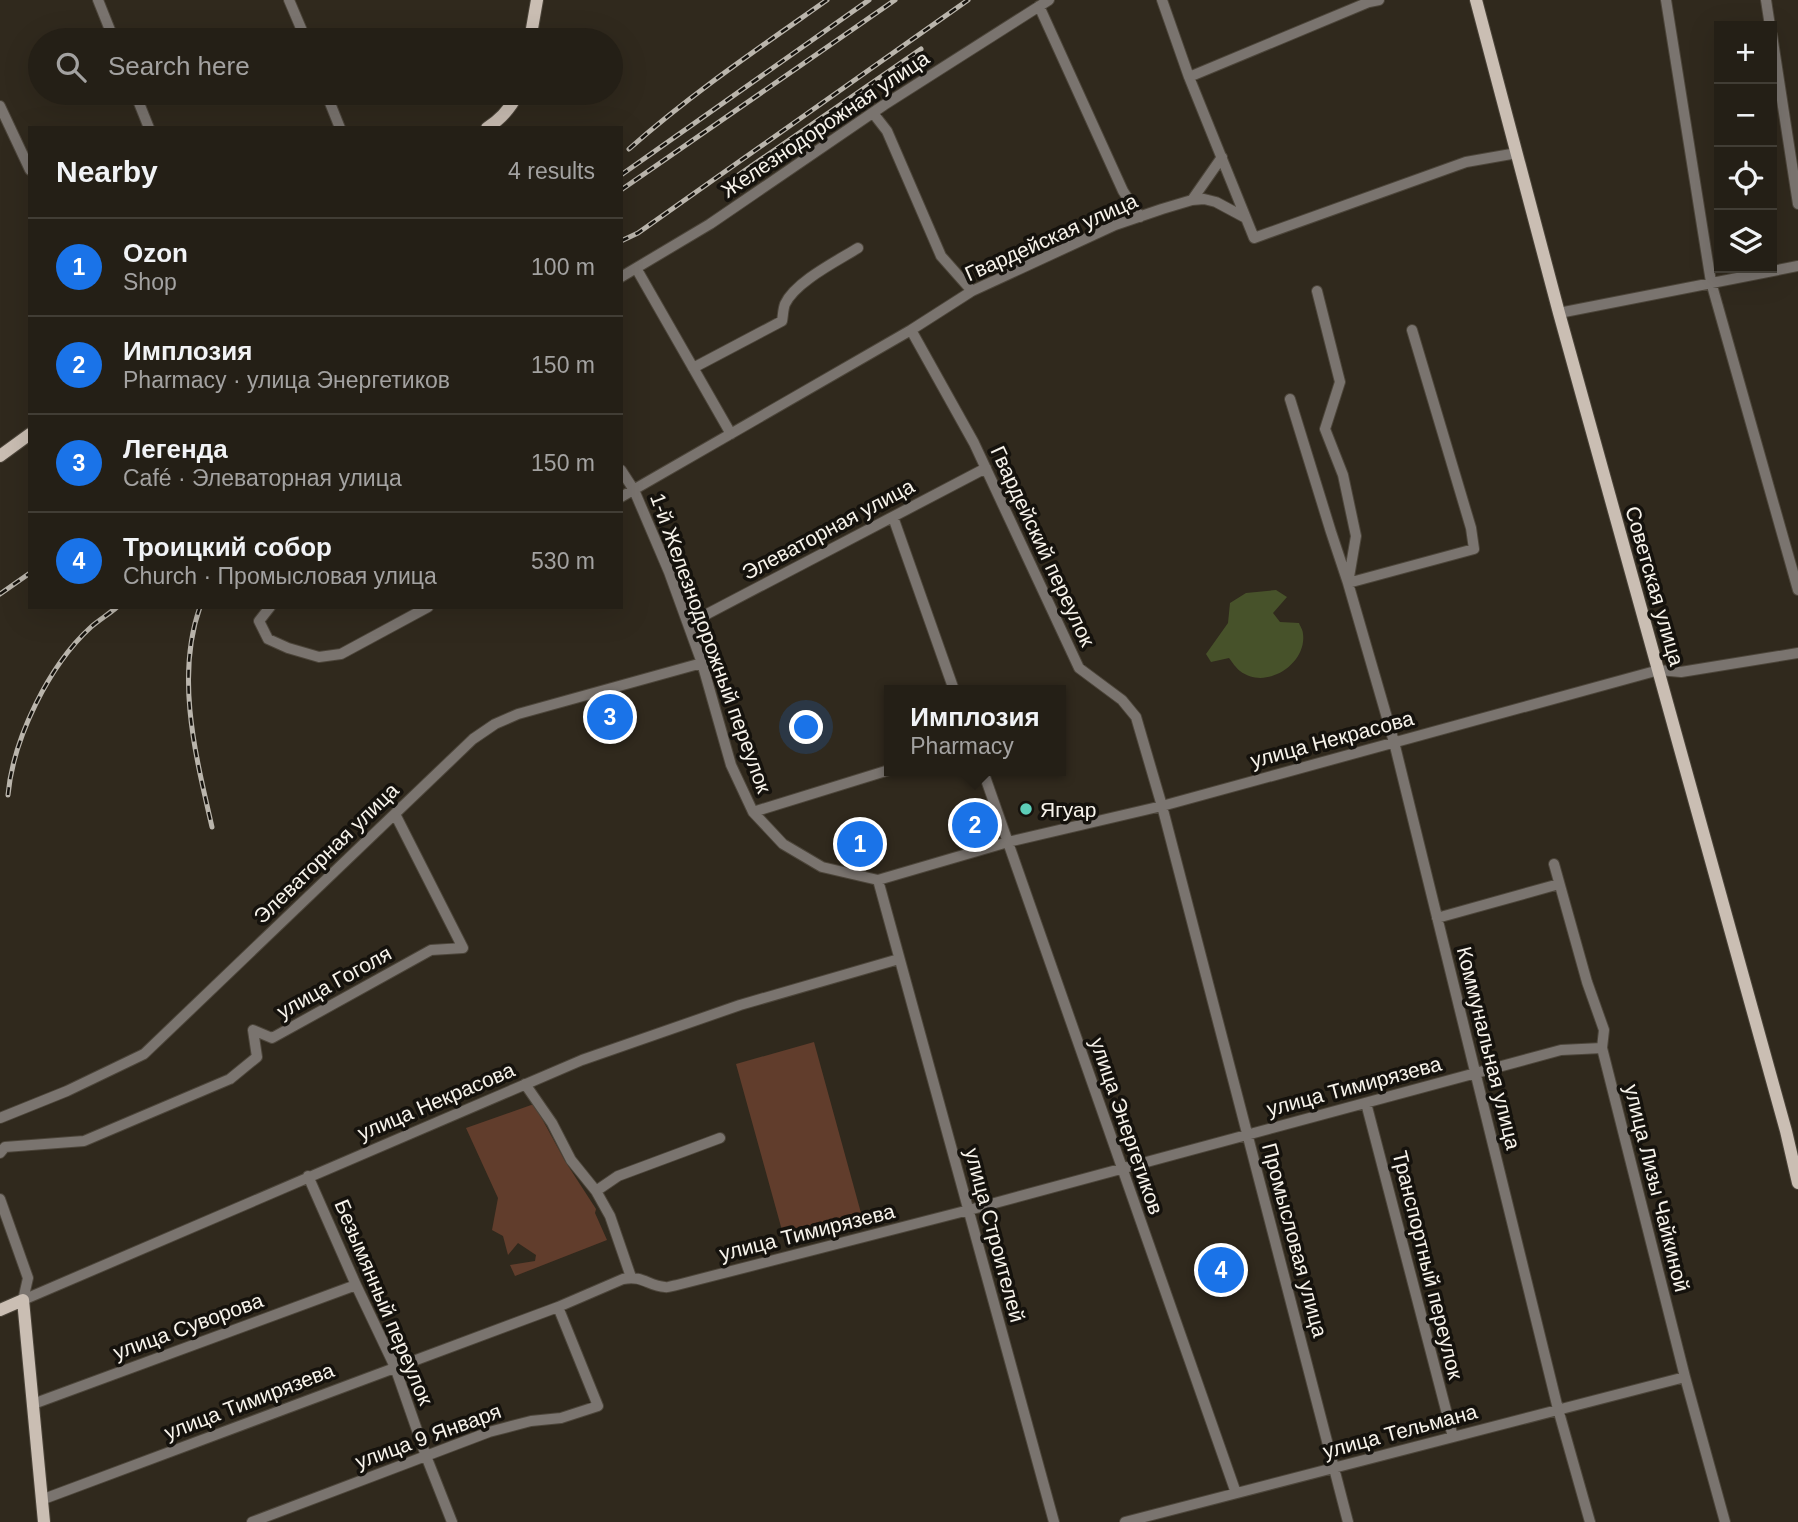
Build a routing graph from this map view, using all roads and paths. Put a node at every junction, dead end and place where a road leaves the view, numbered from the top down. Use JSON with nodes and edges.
{"nodes":[{"id":1,"x":98,"y":0,"type":"edge"},
{"id":2,"x":289,"y":0,"type":"edge"},
{"id":3,"x":537,"y":0,"type":"edge"},
{"id":4,"x":1162,"y":0,"type":"edge"},
{"id":5,"x":1379,"y":0,"type":"edge"},
{"id":6,"x":1476,"y":0,"type":"edge"},
{"id":7,"x":1666,"y":0,"type":"edge"},
{"id":8,"x":1766,"y":0,"type":"edge"},
{"id":9,"x":1044,"y":3,"type":"edge"},
{"id":10,"x":1769,"y":21,"type":"edge"},
{"id":11,"x":109,"y":28,"type":"edge"},
{"id":12,"x":301,"y":28,"type":"edge"},
{"id":13,"x":532,"y":28,"type":"edge"},
{"id":14,"x":1777,"y":68,"type":"edge"},
{"id":15,"x":1189,"y":77,"type":"junction"},
{"id":16,"x":140,"y":105,"type":"edge"},
{"id":17,"x":331,"y":105,"type":"edge"},
{"id":18,"x":512,"y":105,"type":"edge"},
{"id":19,"x":0,"y":106,"type":"edge"},
{"id":20,"x":873,"y":113,"type":"junction"},
{"id":21,"x":148,"y":126,"type":"edge"},
{"id":22,"x":339,"y":126,"type":"edge"},
{"id":23,"x":490,"y":126,"type":"edge"},
{"id":24,"x":1517,"y":152,"type":"junction"},
{"id":25,"x":1222,"y":157,"type":"junction"},
{"id":26,"x":28,"y":166,"type":"edge"},
{"id":27,"x":1192,"y":201,"type":"junction"},
{"id":28,"x":1798,"y":204,"type":"edge"},
{"id":29,"x":1140,"y":216,"type":"junction"},
{"id":30,"x":1244,"y":217,"type":"junction"},
{"id":31,"x":858,"y":248,"type":"dead end"},
{"id":32,"x":1798,"y":266,"type":"edge"},
{"id":33,"x":636,"y":268,"type":"junction"},
{"id":34,"x":623,"y":276,"type":"edge"},
{"id":35,"x":1711,"y":282,"type":"junction"},
{"id":36,"x":972,"y":291,"type":"junction"},
{"id":37,"x":1317,"y":291,"type":"dead end"},
{"id":38,"x":1559,"y":313,"type":"junction"},
{"id":39,"x":911,"y":330,"type":"junction"},
{"id":40,"x":1412,"y":330,"type":"dead end"},
{"id":41,"x":693,"y":368,"type":"junction"},
{"id":42,"x":1290,"y":399,"type":"dead end"},
{"id":43,"x":731,"y":434,"type":"junction"},
{"id":44,"x":28,"y":436,"type":"edge"},
{"id":45,"x":0,"y":456,"type":"edge"},
{"id":46,"x":986,"y":468,"type":"junction"},
{"id":47,"x":623,"y":473,"type":"edge"},
{"id":48,"x":634,"y":490,"type":"junction"},
{"id":49,"x":623,"y":496,"type":"edge"},
{"id":50,"x":893,"y":517,"type":"junction"},
{"id":51,"x":1349,"y":583,"type":"junction"},
{"id":52,"x":1798,"y":590,"type":"edge"},
{"id":53,"x":268,"y":609,"type":"edge"},
{"id":54,"x":424,"y":609,"type":"edge"},
{"id":55,"x":688,"y":624,"type":"junction"},
{"id":56,"x":1798,"y":653,"type":"edge"},
{"id":57,"x":702,"y":663,"type":"junction"},
{"id":58,"x":1659,"y":670,"type":"junction"},
{"id":59,"x":952,"y":685,"type":"edge"},
{"id":60,"x":1394,"y":742,"type":"junction"},
{"id":61,"x":884,"y":772,"type":"edge"},
{"id":62,"x":985,"y":776,"type":"edge"},
{"id":63,"x":1162,"y":806,"type":"junction"},
{"id":64,"x":753,"y":812,"type":"junction"},
{"id":65,"x":395,"y":814,"type":"junction"},
{"id":66,"x":1008,"y":842,"type":"junction"},
{"id":67,"x":1554,"y":864,"type":"dead end"},
{"id":68,"x":878,"y":880,"type":"junction"},
{"id":69,"x":1559,"y":884,"type":"junction"},
{"id":70,"x":1437,"y":918,"type":"junction"},
{"id":71,"x":899,"y":959,"type":"junction"},
{"id":72,"x":1602,"y":1048,"type":"junction"},
{"id":73,"x":1475,"y":1073,"type":"junction"},
{"id":74,"x":525,"y":1084,"type":"junction"},
{"id":75,"x":1366,"y":1103,"type":"junction"},
{"id":76,"x":0,"y":1118,"type":"edge"},
{"id":77,"x":1247,"y":1135,"type":"junction"},
{"id":78,"x":720,"y":1139,"type":"dead end"},
{"id":79,"x":0,"y":1153,"type":"edge"},
{"id":80,"x":1122,"y":1169,"type":"junction"},
{"id":81,"x":308,"y":1176,"type":"junction"},
{"id":82,"x":1798,"y":1183,"type":"edge"},
{"id":83,"x":596,"y":1191,"type":"junction"},
{"id":84,"x":0,"y":1199,"type":"edge"},
{"id":85,"x":969,"y":1210,"type":"junction"},
{"id":86,"x":631,"y":1277,"type":"junction"},
{"id":87,"x":356,"y":1284,"type":"junction"},
{"id":88,"x":23,"y":1300,"type":"junction"},
{"id":89,"x":558,"y":1307,"type":"junction"},
{"id":90,"x":0,"y":1310,"type":"edge"},
{"id":91,"x":395,"y":1367,"type":"junction"},
{"id":92,"x":1685,"y":1377,"type":"junction"},
{"id":93,"x":33,"y":1404,"type":"junction"},
{"id":94,"x":1558,"y":1409,"type":"junction"},
{"id":95,"x":1452,"y":1437,"type":"junction"},
{"id":96,"x":426,"y":1456,"type":"junction"},
{"id":97,"x":1335,"y":1468,"type":"junction"},
{"id":98,"x":1236,"y":1493,"type":"junction"},
{"id":99,"x":41,"y":1500,"type":"junction"},
{"id":100,"x":44,"y":1522,"type":"edge"},
{"id":101,"x":252,"y":1522,"type":"edge"},
{"id":102,"x":452,"y":1522,"type":"edge"},
{"id":103,"x":1054,"y":1522,"type":"edge"},
{"id":104,"x":1125,"y":1522,"type":"edge"},
{"id":105,"x":1349,"y":1522,"type":"edge"},
{"id":106,"x":1590,"y":1522,"type":"edge"},
{"id":107,"x":1725,"y":1522,"type":"edge"}],
"edges":[{"from":1,"to":11,"type":"street"},
{"from":2,"to":12,"type":"street"},
{"from":3,"to":13,"type":"main road"},
{"from":4,"to":15,"type":"street"},
{"from":5,"to":15,"type":"street"},
{"from":6,"to":24,"type":"main road","name":"Советская улица"},
{"from":7,"to":35,"type":"street"},
{"from":8,"to":10,"type":"street"},
{"from":9,"to":20,"type":"street","name":"Железнодорожная улица"},
{"from":9,"to":29,"type":"street"},
{"from":14,"to":28,"type":"street"},
{"from":15,"to":25,"type":"street"},
{"from":16,"to":21,"type":"street"},
{"from":17,"to":22,"type":"street"},
{"from":18,"to":23,"type":"main road"},
{"from":19,"to":26,"type":"street"},
{"from":20,"to":33,"type":"street","name":"Железнодорожная улица"},
{"from":20,"to":36,"type":"street"},
{"from":24,"to":30,"type":"street","name":"Гвардейская улица"},
{"from":24,"to":38,"type":"main road","name":"Советская улица"},
{"from":25,"to":27,"type":"street"},
{"from":25,"to":30,"type":"street"},
{"from":27,"to":29,"type":"street","name":"Гвардейская улица"},
{"from":27,"to":30,"type":"street","name":"Гвардейская улица"},
{"from":29,"to":36,"type":"street","name":"Гвардейская улица"},
{"from":31,"to":41,"type":"street"},
{"from":32,"to":35,"type":"street"},
{"from":33,"to":34,"type":"street","name":"Железнодорожная улица"},
{"from":33,"to":41,"type":"street"},
{"from":35,"to":38,"type":"street"},
{"from":35,"to":52,"type":"street"},
{"from":36,"to":39,"type":"street","name":"Гвардейская улица"},
{"from":37,"to":51,"type":"street","name":"Коммунальная улица"},
{"from":38,"to":58,"type":"main road","name":"Советская улица"},
{"from":39,"to":43,"type":"street","name":"Гвардейская улица"},
{"from":39,"to":46,"type":"street","name":"Гвардейский переулок"},
{"from":40,"to":51,"type":"street"},
{"from":41,"to":43,"type":"street"},
{"from":42,"to":51,"type":"street","name":"Коммунальная улица"},
{"from":43,"to":48,"type":"street","name":"Гвардейская улица"},
{"from":44,"to":45,"type":"main road"},
{"from":46,"to":50,"type":"street","name":"Элеваторная улица"},
{"from":46,"to":63,"type":"street","name":"Гвардейский переулок"},
{"from":47,"to":48,"type":"street","name":"1-й Железнодорожный переулок"},
{"from":48,"to":49,"type":"street","name":"Гвардейская улица"},
{"from":48,"to":55,"type":"street","name":"1-й Железнодорожный переулок"},
{"from":50,"to":55,"type":"street","name":"Элеваторная улица"},
{"from":50,"to":59,"type":"street"},
{"from":51,"to":60,"type":"street","name":"Коммунальная улица"},
{"from":53,"to":54,"type":"street"},
{"from":55,"to":57,"type":"street","name":"1-й Железнодорожный переулок"},
{"from":56,"to":58,"type":"street","name":"улица Некрасова"},
{"from":57,"to":64,"type":"street","name":"1-й Железнодорожный переулок"},
{"from":57,"to":65,"type":"street","name":"Элеваторная улица"},
{"from":58,"to":60,"type":"street","name":"улица Некрасова"},
{"from":58,"to":82,"type":"main road","name":"Советская улица"},
{"from":60,"to":63,"type":"street","name":"улица Некрасова"},
{"from":60,"to":70,"type":"street","name":"Коммунальная улица"},
{"from":61,"to":64,"type":"street"},
{"from":62,"to":66,"type":"street","name":"улица Энергетиков"},
{"from":63,"to":66,"type":"street","name":"улица Некрасова"},
{"from":63,"to":77,"type":"street","name":"Промысловая улица"},
{"from":64,"to":68,"type":"street","name":"1-й Железнодорожный переулок"},
{"from":65,"to":76,"type":"street","name":"Элеваторная улица"},
{"from":65,"to":79,"type":"street","name":"улица Гоголя"},
{"from":66,"to":68,"type":"street","name":"улица Некрасова"},
{"from":66,"to":80,"type":"street","name":"улица Энергетиков"},
{"from":67,"to":69,"type":"street","name":"улица Лизы Чайкиной"},
{"from":68,"to":71,"type":"street","name":"улица Строителей"},
{"from":69,"to":70,"type":"street"},
{"from":69,"to":72,"type":"street","name":"улица Лизы Чайкиной"},
{"from":70,"to":73,"type":"street","name":"Коммунальная улица"},
{"from":71,"to":74,"type":"street","name":"улица Некрасова"},
{"from":71,"to":85,"type":"street","name":"улица Строителей"},
{"from":72,"to":73,"type":"street","name":"улица Тимирязева"},
{"from":72,"to":92,"type":"street","name":"улица Лизы Чайкиной"},
{"from":73,"to":75,"type":"street","name":"улица Тимирязева"},
{"from":73,"to":94,"type":"street","name":"Коммунальная улица"},
{"from":74,"to":81,"type":"street","name":"улица Некрасова"},
{"from":74,"to":83,"type":"street"},
{"from":75,"to":77,"type":"street","name":"улица Тимирязева"},
{"from":75,"to":95,"type":"street","name":"Транспортный переулок"},
{"from":77,"to":80,"type":"street","name":"улица Тимирязева"},
{"from":77,"to":97,"type":"street","name":"Промысловая улица"},
{"from":78,"to":83,"type":"street"},
{"from":80,"to":85,"type":"street","name":"улица Тимирязева"},
{"from":80,"to":98,"type":"street","name":"улица Энергетиков"},
{"from":81,"to":87,"type":"street","name":"Безымянный переулок"},
{"from":81,"to":88,"type":"street","name":"улица Некрасова"},
{"from":83,"to":86,"type":"street"},
{"from":84,"to":88,"type":"street"},
{"from":85,"to":86,"type":"street","name":"улица Тимирязева"},
{"from":85,"to":103,"type":"street","name":"улица Строителей"},
{"from":86,"to":89,"type":"street","name":"улица Тимирязева"},
{"from":87,"to":91,"type":"street","name":"Безымянный переулок"},
{"from":87,"to":93,"type":"street","name":"улица Суворова"},
{"from":88,"to":90,"type":"main road","name":"улица Некрасова"},
{"from":88,"to":93,"type":"main road"},
{"from":89,"to":91,"type":"street","name":"улица Тимирязева"},
{"from":89,"to":96,"type":"street","name":"улица 9 Января"},
{"from":91,"to":96,"type":"street","name":"Безымянный переулок"},
{"from":91,"to":99,"type":"street","name":"улица Тимирязева"},
{"from":92,"to":94,"type":"street","name":"улица Тельмана"},
{"from":92,"to":107,"type":"street","name":"улица Лизы Чайкиной"},
{"from":93,"to":99,"type":"main road"},
{"from":94,"to":95,"type":"street","name":"улица Тельмана"},
{"from":94,"to":106,"type":"street","name":"Коммунальная улица"},
{"from":95,"to":97,"type":"street","name":"улица Тельмана"},
{"from":96,"to":101,"type":"street","name":"улица 9 Января"},
{"from":96,"to":102,"type":"street","name":"Безымянный переулок"},
{"from":97,"to":98,"type":"street","name":"улица Тельмана"},
{"from":97,"to":105,"type":"street","name":"Промысловая улица"},
{"from":98,"to":104,"type":"street","name":"улица Тельмана"},
{"from":99,"to":100,"type":"main road"}]}
